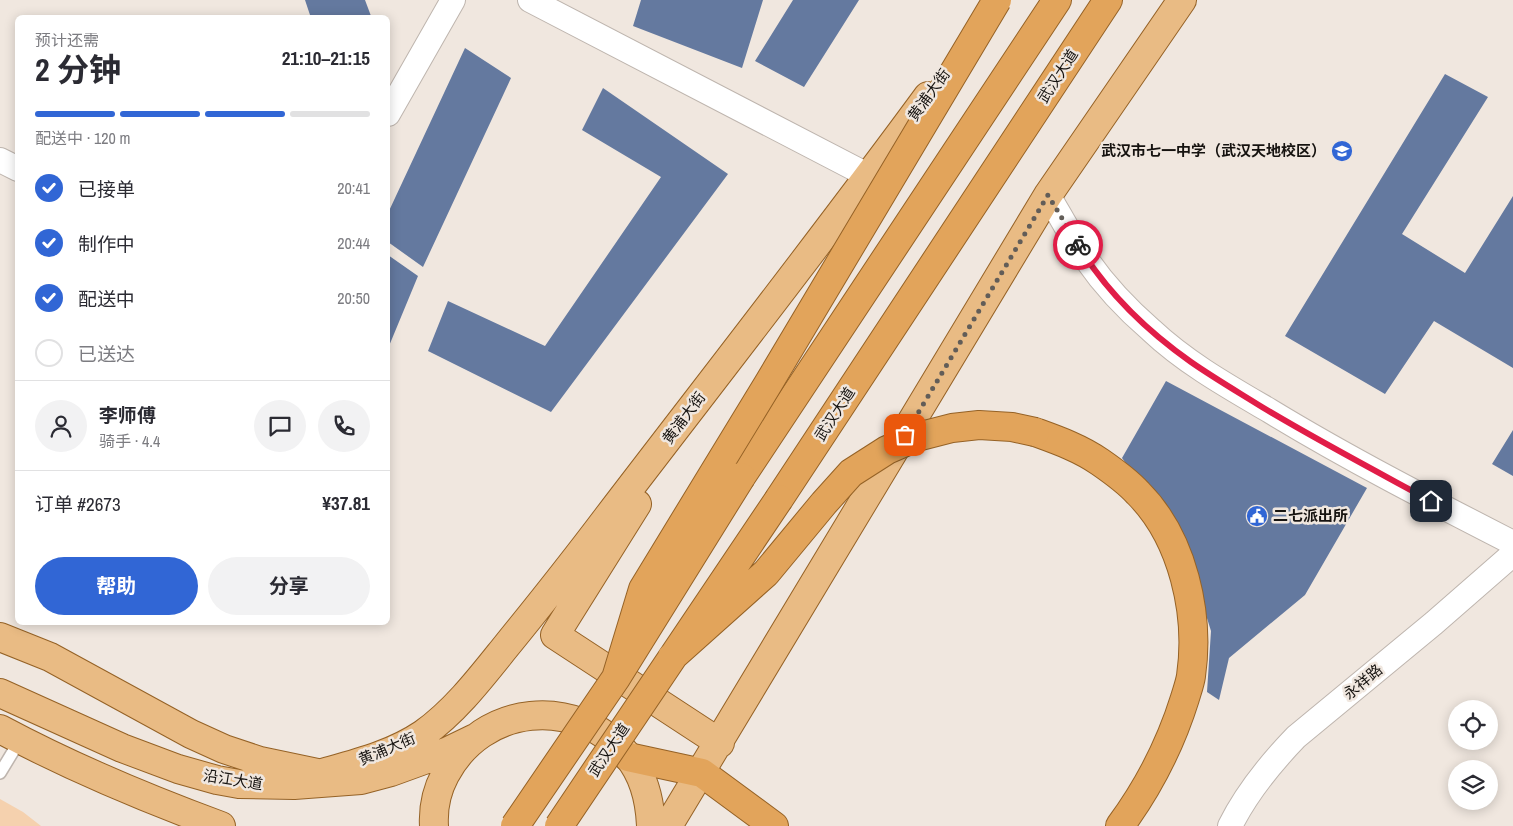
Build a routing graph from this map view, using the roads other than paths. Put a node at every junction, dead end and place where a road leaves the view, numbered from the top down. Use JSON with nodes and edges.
{"nodes":[{"id":1,"x":453,"y":0,"type":"edge"},
{"id":2,"x":530,"y":0,"type":"edge"},
{"id":3,"x":998,"y":0,"type":"edge"},
{"id":4,"x":1057,"y":0,"type":"edge"},
{"id":5,"x":1108,"y":0,"type":"edge"},
{"id":6,"x":1182,"y":0,"type":"edge"},
{"id":7,"x":390,"y":110,"type":"edge"},
{"id":8,"x":0,"y":160,"type":"edge"},
{"id":9,"x":15,"y":168,"type":"edge"},
{"id":10,"x":869,"y":176,"type":"junction"},
{"id":11,"x":1048,"y":195,"type":"junction"},
{"id":12,"x":658,"y":452,"type":"junction"},
{"id":13,"x":1513,"y":543,"type":"edge"},
{"id":14,"x":1513,"y":554,"type":"edge"},
{"id":15,"x":0,"y":637,"type":"edge"},
{"id":16,"x":672,"y":658,"type":"junction"},
{"id":17,"x":616,"y":678,"type":"junction"},
{"id":18,"x":0,"y":693,"type":"edge"},
{"id":19,"x":5,"y":733,"type":"edge"},
{"id":20,"x":475,"y":738,"type":"junction"},
{"id":21,"x":720,"y":743,"type":"junction"},
{"id":22,"x":628,"y":757,"type":"junction"},
{"id":23,"x":0,"y":772,"type":"edge"},
{"id":24,"x":702,"y":773,"type":"junction"},
{"id":25,"x":319,"y":774,"type":"junction"},
{"id":26,"x":361,"y":780,"type":"junction"},
{"id":27,"x":221,"y":826,"type":"edge"},
{"id":28,"x":434,"y":826,"type":"edge"},
{"id":29,"x":514,"y":826,"type":"edge"},
{"id":30,"x":559,"y":826,"type":"edge"},
{"id":31,"x":651,"y":826,"type":"edge"},
{"id":32,"x":668,"y":826,"type":"edge"},
{"id":33,"x":774,"y":826,"type":"edge"},
{"id":34,"x":1120,"y":826,"type":"edge"},
{"id":35,"x":1230,"y":826,"type":"edge"}],
"edges":[{"from":1,"to":7,"type":"street"},
{"from":2,"to":10,"type":"street"},
{"from":3,"to":10,"type":"main road","name":"黄浦大街"},
{"from":3,"to":17,"type":"highway","bridge":true},
{"from":4,"to":17,"type":"highway","bridge":true},
{"from":5,"to":16,"type":"highway","name":"武汉大道","bridge":true},
{"from":6,"to":11,"type":"main road"},
{"from":8,"to":9,"type":"street"},
{"from":10,"to":12,"type":"main road","name":"黄浦大街"},
{"from":11,"to":13,"type":"street"},
{"from":11,"to":21,"type":"main road"},
{"from":12,"to":21,"type":"main road"},
{"from":12,"to":25,"type":"main road","name":"黄浦大街"},
{"from":14,"to":35,"type":"street","name":"永祥路"},
{"from":15,"to":25,"type":"main road"},
{"from":16,"to":30,"type":"highway","name":"武汉大道","bridge":true},
{"from":16,"to":34,"type":"highway","bridge":true},
{"from":17,"to":29,"type":"highway","bridge":true},
{"from":18,"to":26,"type":"main road","name":"沿江大道"},
{"from":19,"to":23,"type":"lane"},
{"from":19,"to":27,"type":"main road"},
{"from":20,"to":22,"type":"main road"},
{"from":20,"to":26,"type":"main road","name":"沿江大道"},
{"from":20,"to":28,"type":"main road"},
{"from":21,"to":24,"type":"main road"},
{"from":22,"to":24,"type":"highway"},
{"from":22,"to":31,"type":"main road"},
{"from":24,"to":32,"type":"main road"},
{"from":24,"to":33,"type":"highway"},
{"from":25,"to":26,"type":"main road"}]}
